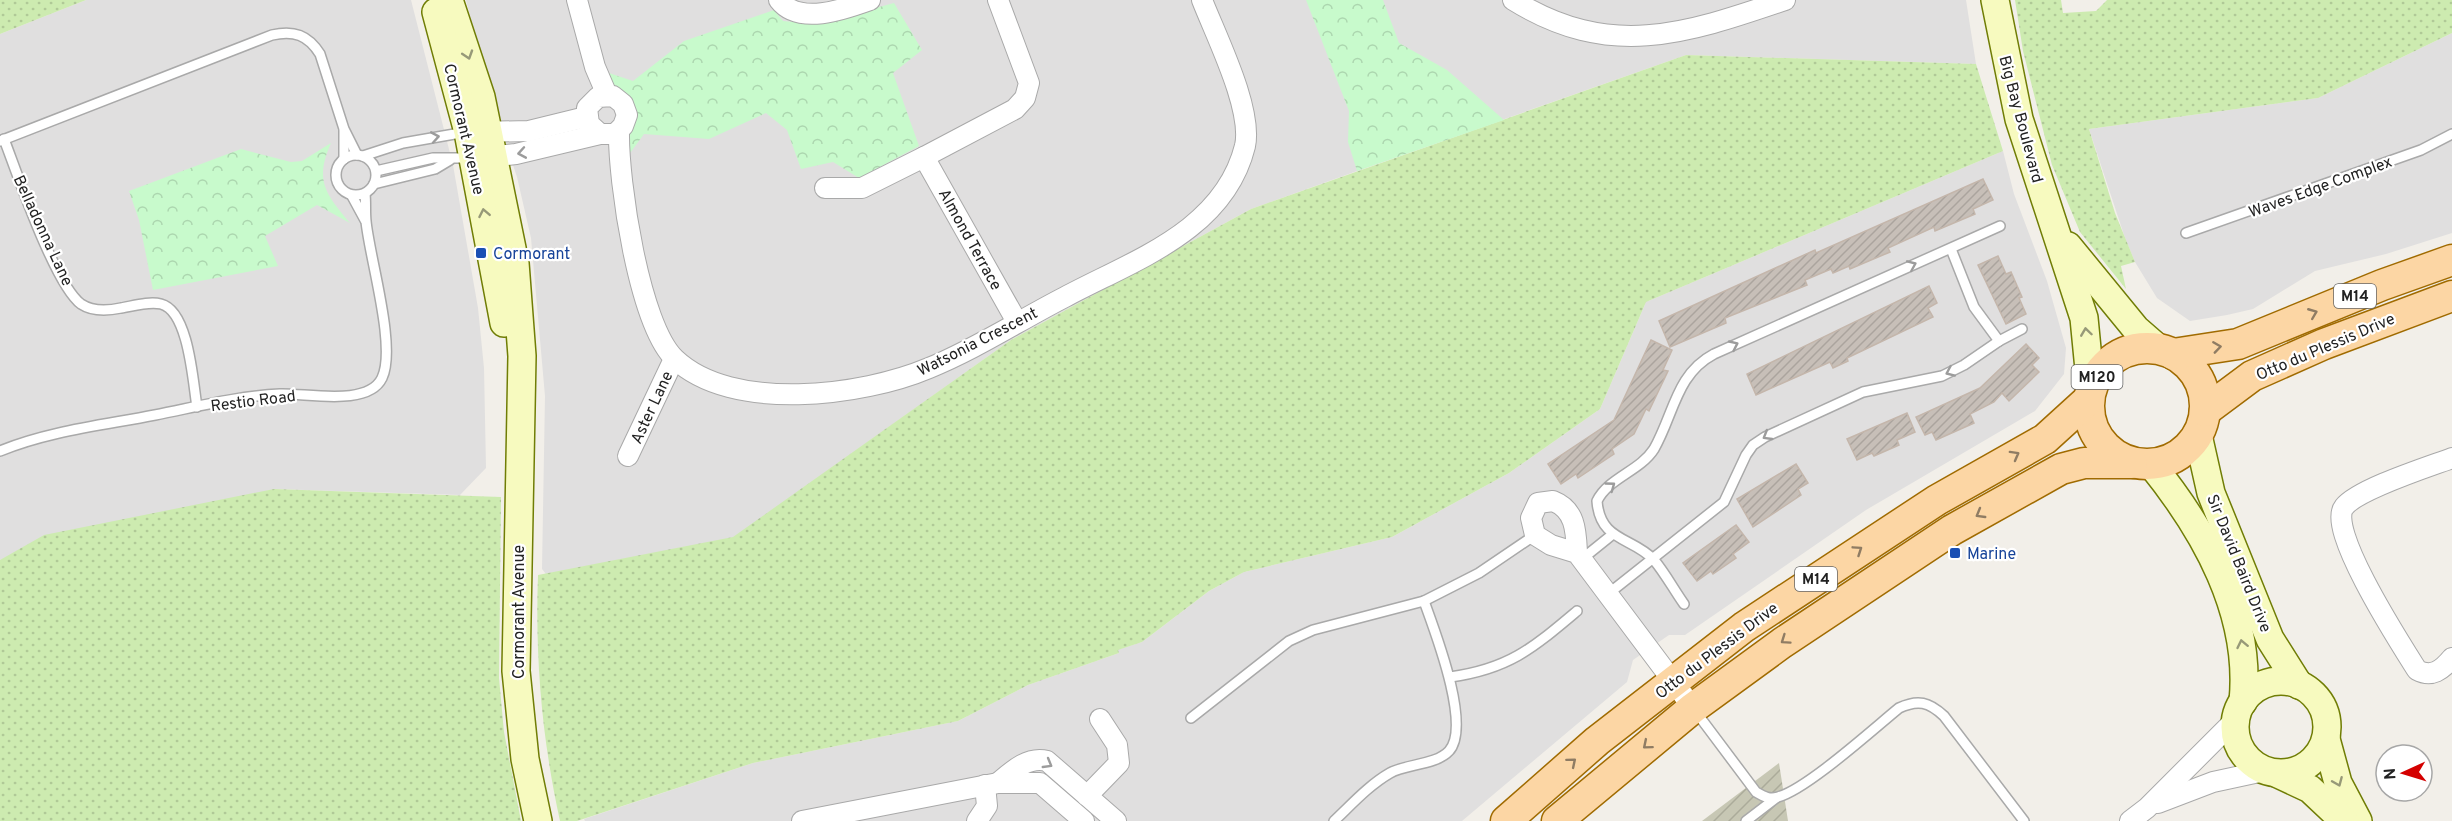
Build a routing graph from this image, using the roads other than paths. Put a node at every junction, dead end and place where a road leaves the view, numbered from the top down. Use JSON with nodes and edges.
{"nodes":[{"id":1,"x":433,"y":0,"type":"edge"},
{"id":2,"x":449,"y":0,"type":"edge"},
{"id":3,"x":577,"y":0,"type":"edge"},
{"id":4,"x":779,"y":0,"type":"edge"},
{"id":5,"x":870,"y":0,"type":"edge"},
{"id":6,"x":998,"y":0,"type":"edge"},
{"id":7,"x":1202,"y":0,"type":"edge"},
{"id":8,"x":1513,"y":0,"type":"edge"},
{"id":9,"x":1785,"y":0,"type":"edge"},
{"id":10,"x":1995,"y":0,"type":"edge"},
{"id":11,"x":594,"y":104,"type":"junction"},
{"id":12,"x":344,"y":129,"type":"junction"},
{"id":13,"x":490,"y":131,"type":"junction"},
{"id":14,"x":608,"y":133,"type":"junction"},
{"id":15,"x":2452,"y":134,"type":"edge"},
{"id":16,"x":2,"y":140,"type":"edge"},
{"id":17,"x":360,"y":155,"type":"junction"},
{"id":18,"x":924,"y":157,"type":"junction"},
{"id":19,"x":473,"y":158,"type":"junction"},
{"id":20,"x":344,"y":159,"type":"junction"},
{"id":21,"x":376,"y":171,"type":"junction"},
{"id":22,"x":374,"y":184,"type":"junction"},
{"id":23,"x":825,"y":188,"type":"dead end"},
{"id":24,"x":365,"y":194,"type":"junction"},
{"id":25,"x":352,"y":195,"type":"junction"},
{"id":26,"x":366,"y":222,"type":"junction"},
{"id":27,"x":2001,"y":226,"type":"dead end"},
{"id":28,"x":2187,"y":233,"type":"dead end"},
{"id":29,"x":2060,"y":236,"type":"junction"},
{"id":30,"x":1951,"y":249,"type":"junction"},
{"id":31,"x":2452,"y":260,"type":"edge"},
{"id":32,"x":2452,"y":296,"type":"edge"},
{"id":33,"x":1017,"y":322,"type":"junction"},
{"id":34,"x":2022,"y":329,"type":"dead end"},
{"id":35,"x":1999,"y":341,"type":"junction"},
{"id":36,"x":2166,"y":351,"type":"junction"},
{"id":37,"x":674,"y":358,"type":"junction"},
{"id":38,"x":2090,"y":394,"type":"junction"},
{"id":39,"x":197,"y":407,"type":"junction"},
{"id":40,"x":2202,"y":423,"type":"junction"},
{"id":41,"x":0,"y":451,"type":"edge"},
{"id":42,"x":628,"y":456,"type":"dead end"},
{"id":43,"x":2452,"y":458,"type":"edge"},
{"id":44,"x":2142,"y":464,"type":"junction"},
{"id":45,"x":1613,"y":534,"type":"junction"},
{"id":46,"x":1535,"y":535,"type":"junction"},
{"id":47,"x":1580,"y":556,"type":"junction"},
{"id":48,"x":1653,"y":559,"type":"junction"},
{"id":49,"x":1608,"y":594,"type":"junction"},
{"id":50,"x":1424,"y":601,"type":"junction"},
{"id":51,"x":1684,"y":604,"type":"dead end"},
{"id":52,"x":1577,"y":611,"type":"dead end"},
{"id":53,"x":2452,"y":658,"type":"edge"},
{"id":54,"x":1450,"y":677,"type":"junction"},
{"id":55,"x":1673,"y":681,"type":"junction"},
{"id":56,"x":2299,"y":685,"type":"junction"},
{"id":57,"x":1693,"y":708,"type":"junction"},
{"id":58,"x":2239,"y":711,"type":"junction"},
{"id":59,"x":1191,"y":718,"type":"dead end"},
{"id":60,"x":1100,"y":719,"type":"dead end"},
{"id":61,"x":2326,"y":740,"type":"junction"},
{"id":62,"x":2271,"y":772,"type":"junction"},
{"id":63,"x":991,"y":784,"type":"junction"},
{"id":64,"x":1087,"y":796,"type":"junction"},
{"id":65,"x":1776,"y":798,"type":"junction"},
{"id":66,"x":2147,"y":808,"type":"junction"},
{"id":67,"x":538,"y":821,"type":"edge"},
{"id":68,"x":806,"y":821,"type":"edge"},
{"id":69,"x":977,"y":821,"type":"edge"},
{"id":70,"x":1084,"y":821,"type":"edge"},
{"id":71,"x":1116,"y":821,"type":"edge"},
{"id":72,"x":1334,"y":821,"type":"edge"},
{"id":73,"x":1506,"y":821,"type":"edge"},
{"id":74,"x":1557,"y":821,"type":"edge"},
{"id":75,"x":1746,"y":821,"type":"edge"},
{"id":76,"x":2024,"y":821,"type":"edge"},
{"id":77,"x":2130,"y":821,"type":"edge"},
{"id":78,"x":2344,"y":821,"type":"edge"},
{"id":79,"x":2358,"y":821,"type":"edge"}],
"edges":[{"from":1,"to":13,"type":"street","name":"Cormorant Avenue"},
{"from":2,"to":13,"type":"street","name":"Cormorant Avenue","one_way":true},
{"from":3,"to":11,"type":"street"},
{"from":4,"to":5,"type":"street"},
{"from":6,"to":18,"type":"street"},
{"from":7,"to":33,"type":"street","name":"Watsonia Crescent"},
{"from":8,"to":9,"type":"street"},
{"from":10,"to":29,"type":"street","name":"Big Bay Boulevard","number":"M120"},
{"from":11,"to":13,"type":"street"},
{"from":11,"to":14,"type":"street"},
{"from":11,"to":14,"type":"street"},
{"from":12,"to":16,"type":"lane"},
{"from":12,"to":17,"type":"lane"},
{"from":12,"to":20,"type":"lane"},
{"from":17,"to":13,"type":"lane","one_way":true},
{"from":13,"to":19,"type":"street","name":"Cormorant Avenue"},
{"from":14,"to":19,"type":"street","one_way":true},
{"from":14,"to":37,"type":"street","name":"Watsonia Crescent"},
{"from":15,"to":28,"type":"lane","name":"Waves Edge Complex"},
{"from":16,"to":39,"type":"lane","name":"Belladonna Lane"},
{"from":17,"to":20,"type":"lane"},
{"from":17,"to":21,"type":"lane"},
{"from":18,"to":23,"type":"street"},
{"from":18,"to":33,"type":"street","name":"Almond Terrace"},
{"from":19,"to":21,"type":"lane"},
{"from":19,"to":22,"type":"lane"},
{"from":19,"to":67,"type":"street","name":"Cormorant Avenue"},
{"from":20,"to":25,"type":"lane"},
{"from":21,"to":22,"type":"lane"},
{"from":22,"to":24,"type":"lane"},
{"from":24,"to":25,"type":"lane"},
{"from":24,"to":26,"type":"lane","name":"Restio Road"},
{"from":25,"to":26,"type":"lane","name":"Restio Road"},
{"from":26,"to":39,"type":"lane","name":"Restio Road"},
{"from":27,"to":30,"type":"lane"},
{"from":29,"to":36,"type":"street","name":"Big Bay Boulevard","number":"M120"},
{"from":38,"to":29,"type":"street","name":"Big Bay Boulevard","number":"M120","one_way":true},
{"from":30,"to":35,"type":"lane"},
{"from":45,"to":30,"type":"lane","one_way":true},
{"from":36,"to":31,"type":"main road","name":"Otto du Plessis Drive","number":"M14","one_way":true},
{"from":32,"to":40,"type":"main road","name":"Otto du Plessis Drive","number":"M14"},
{"from":33,"to":37,"type":"street","name":"Watsonia Crescent"},
{"from":34,"to":35,"type":"lane"},
{"from":35,"to":48,"type":"lane","one_way":true},
{"from":36,"to":38,"type":"main road","name":"Otto du Plessis Drive","number":"M120"},
{"from":36,"to":40,"type":"main road","number":"M120"},
{"from":37,"to":42,"type":"street","name":"Aster Lane"},
{"from":38,"to":44,"type":"main road","number":"M120"},
{"from":55,"to":38,"type":"main road","name":"Otto du Plessis Drive","number":"M14","one_way":true},
{"from":39,"to":41,"type":"lane","name":"Restio Road"},
{"from":40,"to":44,"type":"main road","name":"Otto du Plessis Drive"},
{"from":40,"to":56,"type":"street","name":"Sir David Baird Drive"},
{"from":43,"to":53,"type":"street"},
{"from":44,"to":57,"type":"main road","name":"Otto du Plessis Drive","number":"M14","one_way":true},
{"from":58,"to":44,"type":"street","name":"Sir David Baird Drive","one_way":true},
{"from":45,"to":47,"type":"lane"},
{"from":45,"to":48,"type":"lane"},
{"from":46,"to":47,"type":"street"},
{"from":46,"to":47,"type":"street"},
{"from":46,"to":50,"type":"lane"},
{"from":47,"to":49,"type":"street"},
{"from":48,"to":49,"type":"lane"},
{"from":48,"to":51,"type":"lane"},
{"from":49,"to":55,"type":"street"},
{"from":50,"to":54,"type":"lane"},
{"from":50,"to":59,"type":"lane"},
{"from":52,"to":54,"type":"lane"},
{"from":54,"to":72,"type":"lane"},
{"from":55,"to":57,"type":"street"},
{"from":73,"to":55,"type":"main road","name":"Otto du Plessis Drive","number":"M14","one_way":true},
{"from":56,"to":58,"type":"street"},
{"from":56,"to":61,"type":"street"},
{"from":57,"to":65,"type":"lane"},
{"from":57,"to":74,"type":"main road","name":"Otto du Plessis Drive","number":"M14","one_way":true},
{"from":58,"to":62,"type":"street"},
{"from":58,"to":66,"type":"street"},
{"from":60,"to":64,"type":"street"},
{"from":61,"to":62,"type":"street"},
{"from":61,"to":79,"type":"street","one_way":true},
{"from":62,"to":66,"type":"street"},
{"from":62,"to":78,"type":"street"},
{"from":63,"to":64,"type":"street","one_way":true},
{"from":63,"to":68,"type":"street"},
{"from":63,"to":69,"type":"street"},
{"from":63,"to":70,"type":"street"},
{"from":64,"to":71,"type":"street"},
{"from":65,"to":75,"type":"lane"},
{"from":65,"to":76,"type":"lane"},
{"from":66,"to":77,"type":"street"}]}
